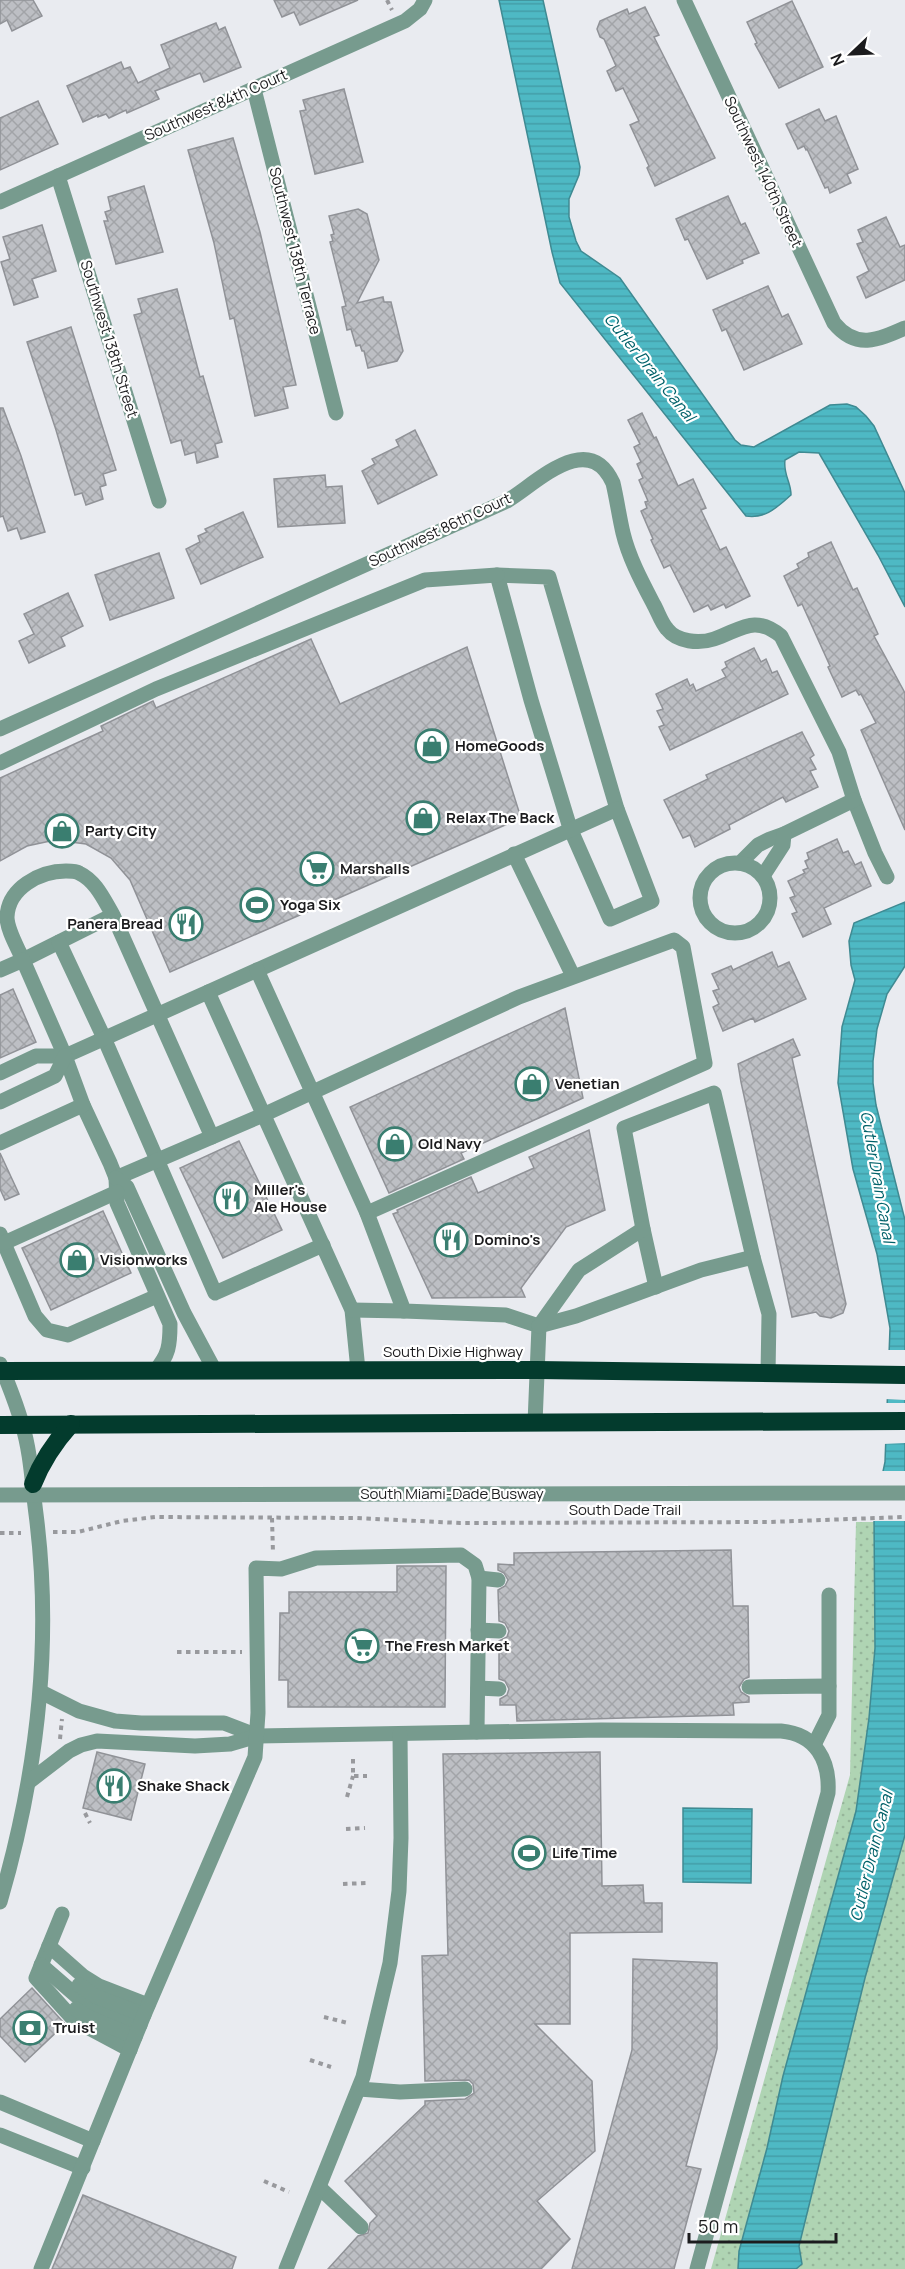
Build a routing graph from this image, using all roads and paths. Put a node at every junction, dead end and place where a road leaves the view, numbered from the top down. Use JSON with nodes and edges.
{"nodes":[{"id":1,"x":425,"y":0,"type":"edge"},
{"id":2,"x":684,"y":0,"type":"edge"},
{"id":3,"x":254,"y":89,"type":"junction"},
{"id":4,"x":58,"y":176,"type":"junction"},
{"id":5,"x":0,"y":202,"type":"edge"},
{"id":6,"x":905,"y":328,"type":"edge"},
{"id":7,"x":336,"y":413,"type":"dead end"},
{"id":8,"x":159,"y":501,"type":"dead end"},
{"id":9,"x":497,"y":575,"type":"junction"},
{"id":10,"x":0,"y":729,"type":"edge"},
{"id":11,"x":0,"y":763,"type":"edge"},
{"id":12,"x":854,"y":800,"type":"junction"},
{"id":13,"x":617,"y":809,"type":"junction"},
{"id":14,"x":570,"y":828,"type":"junction"},
{"id":15,"x":784,"y":834,"type":"junction"},
{"id":16,"x":514,"y":854,"type":"junction"},
{"id":17,"x":740,"y":863,"type":"junction"},
{"id":18,"x":763,"y":876,"type":"junction"},
{"id":19,"x":887,"y":877,"type":"dead end"},
{"id":20,"x":113,"y":915,"type":"junction"},
{"id":21,"x":59,"y":942,"type":"junction"},
{"id":22,"x":23,"y":960,"type":"junction"},
{"id":23,"x":0,"y":970,"type":"edge"},
{"id":24,"x":256,"y":970,"type":"junction"},
{"id":25,"x":573,"y":976,"type":"junction"},
{"id":26,"x":208,"y":992,"type":"junction"},
{"id":27,"x":157,"y":1015,"type":"junction"},
{"id":28,"x":104,"y":1038,"type":"junction"},
{"id":29,"x":65,"y":1056,"type":"junction"},
{"id":30,"x":0,"y":1073,"type":"edge"},
{"id":31,"x":312,"y":1093,"type":"junction"},
{"id":32,"x":0,"y":1102,"type":"edge"},
{"id":33,"x":83,"y":1105,"type":"junction"},
{"id":34,"x":263,"y":1115,"type":"junction"},
{"id":35,"x":212,"y":1137,"type":"junction"},
{"id":36,"x":0,"y":1143,"type":"edge"},
{"id":37,"x":156,"y":1161,"type":"junction"},
{"id":38,"x":116,"y":1185,"type":"junction"},
{"id":39,"x":367,"y":1213,"type":"junction"},
{"id":40,"x":643,"y":1229,"type":"junction"},
{"id":41,"x":2,"y":1239,"type":"edge"},
{"id":42,"x":323,"y":1245,"type":"junction"},
{"id":43,"x":753,"y":1257,"type":"junction"},
{"id":44,"x":656,"y":1287,"type":"junction"},
{"id":45,"x":157,"y":1296,"type":"junction"},
{"id":46,"x":352,"y":1310,"type":"junction"},
{"id":47,"x":404,"y":1311,"type":"junction"},
{"id":48,"x":538,"y":1326,"type":"junction"},
{"id":49,"x":1,"y":1369,"type":"edge"},
{"id":50,"x":358,"y":1370,"type":"junction"},
{"id":51,"x":537,"y":1370,"type":"junction"},
{"id":52,"x":155,"y":1371,"type":"junction"},
{"id":53,"x":215,"y":1371,"type":"junction"},
{"id":54,"x":768,"y":1374,"type":"junction"},
{"id":55,"x":905,"y":1375,"type":"edge"},
{"id":56,"x":905,"y":1421,"type":"edge"},
{"id":57,"x":535,"y":1423,"type":"junction"},
{"id":58,"x":0,"y":1425,"type":"edge"},
{"id":59,"x":22,"y":1425,"type":"junction"},
{"id":60,"x":71,"y":1425,"type":"junction"},
{"id":61,"x":33,"y":1490,"type":"junction"},
{"id":62,"x":905,"y":1492,"type":"edge"},
{"id":63,"x":0,"y":1495,"type":"edge"},
{"id":64,"x":905,"y":1517,"type":"edge"},
{"id":65,"x":272,"y":1518,"type":"junction"},
{"id":66,"x":60,"y":1531,"type":"dead end"},
{"id":67,"x":0,"y":1533,"type":"edge"},
{"id":68,"x":7,"y":1533,"type":"dead end"},
{"id":69,"x":273,"y":1557,"type":"dead end"},
{"id":70,"x":479,"y":1578,"type":"junction"},
{"id":71,"x":498,"y":1580,"type":"dead end"},
{"id":72,"x":829,"y":1595,"type":"dead end"},
{"id":73,"x":478,"y":1630,"type":"junction"},
{"id":74,"x":499,"y":1630,"type":"dead end"},
{"id":75,"x":177,"y":1652,"type":"dead end"},
{"id":76,"x":246,"y":1652,"type":"dead end"},
{"id":77,"x":829,"y":1686,"type":"junction"},
{"id":78,"x":478,"y":1688,"type":"junction"},
{"id":79,"x":749,"y":1688,"type":"dead end"},
{"id":80,"x":499,"y":1689,"type":"dead end"},
{"id":81,"x":41,"y":1692,"type":"junction"},
{"id":82,"x":63,"y":1716,"type":"dead end"},
{"id":83,"x":477,"y":1732,"type":"junction"},
{"id":84,"x":400,"y":1734,"type":"junction"},
{"id":85,"x":258,"y":1736,"type":"junction"},
{"id":86,"x":59,"y":1744,"type":"dead end"},
{"id":87,"x":814,"y":1745,"type":"junction"},
{"id":88,"x":353,"y":1759,"type":"dead end"},
{"id":89,"x":353,"y":1776,"type":"junction"},
{"id":90,"x":367,"y":1776,"type":"dead end"},
{"id":91,"x":30,"y":1781,"type":"junction"},
{"id":92,"x":347,"y":1797,"type":"dead end"},
{"id":93,"x":86,"y":1814,"type":"dead end"},
{"id":94,"x":90,"y":1823,"type":"dead end"},
{"id":95,"x":365,"y":1828,"type":"dead end"},
{"id":96,"x":346,"y":1829,"type":"dead end"},
{"id":97,"x":366,"y":1883,"type":"dead end"},
{"id":98,"x":343,"y":1884,"type":"dead end"},
{"id":99,"x":0,"y":1902,"type":"edge"},
{"id":100,"x":62,"y":1914,"type":"dead end"},
{"id":101,"x":44,"y":1960,"type":"junction"},
{"id":102,"x":324,"y":2017,"type":"dead end"},
{"id":103,"x":348,"y":2023,"type":"dead end"},
{"id":104,"x":140,"y":2026,"type":"junction"},
{"id":105,"x":310,"y":2060,"type":"dead end"},
{"id":106,"x":331,"y":2067,"type":"dead end"},
{"id":107,"x":359,"y":2089,"type":"junction"},
{"id":108,"x":465,"y":2089,"type":"dead end"},
{"id":109,"x":0,"y":2102,"type":"edge"},
{"id":110,"x":0,"y":2135,"type":"edge"},
{"id":111,"x":93,"y":2141,"type":"junction"},
{"id":112,"x":83,"y":2168,"type":"junction"},
{"id":113,"x":264,"y":2181,"type":"dead end"},
{"id":114,"x":320,"y":2188,"type":"junction"},
{"id":115,"x":289,"y":2192,"type":"dead end"},
{"id":116,"x":361,"y":2227,"type":"dead end"},
{"id":117,"x":41,"y":2269,"type":"edge"},
{"id":118,"x":286,"y":2269,"type":"edge"},
{"id":119,"x":697,"y":2269,"type":"edge"}],
"edges":[{"from":1,"to":3,"type":"street","name":"Southwest 84th Court"},
{"from":2,"to":6,"type":"street","name":"Southwest 140th Street"},
{"from":3,"to":4,"type":"street","name":"Southwest 84th Court"},
{"from":3,"to":7,"type":"street","name":"Southwest 138th Terrace"},
{"from":4,"to":5,"type":"street","name":"Southwest 84th Court"},
{"from":4,"to":8,"type":"street","name":"Southwest 138th Street"},
{"from":9,"to":11,"type":"street"},
{"from":9,"to":13,"type":"street"},
{"from":9,"to":14,"type":"street"},
{"from":10,"to":12,"type":"street","name":"Southwest 86th Court"},
{"from":12,"to":15,"type":"street"},
{"from":12,"to":19,"type":"street","name":"Southwest 86th Court"},
{"from":13,"to":14,"type":"street"},
{"from":13,"to":14,"type":"street"},
{"from":14,"to":16,"type":"street"},
{"from":15,"to":17,"type":"street"},
{"from":15,"to":18,"type":"street"},
{"from":16,"to":24,"type":"street"},
{"from":16,"to":25,"type":"street"},
{"from":17,"to":18,"type":"street"},
{"from":17,"to":18,"type":"street"},
{"from":20,"to":21,"type":"street"},
{"from":20,"to":22,"type":"street"},
{"from":20,"to":27,"type":"street"},
{"from":21,"to":22,"type":"street"},
{"from":21,"to":28,"type":"street"},
{"from":22,"to":23,"type":"street"},
{"from":22,"to":29,"type":"street"},
{"from":24,"to":26,"type":"street"},
{"from":24,"to":31,"type":"street"},
{"from":25,"to":31,"type":"street"},
{"from":25,"to":39,"type":"street"},
{"from":26,"to":27,"type":"street"},
{"from":26,"to":34,"type":"street"},
{"from":27,"to":28,"type":"street"},
{"from":27,"to":35,"type":"street"},
{"from":28,"to":29,"type":"street"},
{"from":28,"to":37,"type":"street"},
{"from":29,"to":30,"type":"street"},
{"from":29,"to":32,"type":"street"},
{"from":29,"to":33,"type":"street"},
{"from":31,"to":34,"type":"street"},
{"from":31,"to":39,"type":"street"},
{"from":33,"to":36,"type":"street"},
{"from":33,"to":38,"type":"street"},
{"from":34,"to":35,"type":"street"},
{"from":34,"to":42,"type":"street"},
{"from":35,"to":37,"type":"street"},
{"from":37,"to":38,"type":"street"},
{"from":37,"to":42,"type":"street"},
{"from":38,"to":41,"type":"street"},
{"from":38,"to":45,"type":"street"},
{"from":38,"to":53,"type":"street"},
{"from":39,"to":47,"type":"street"},
{"from":40,"to":43,"type":"street"},
{"from":40,"to":44,"type":"street"},
{"from":40,"to":48,"type":"street"},
{"from":41,"to":45,"type":"street"},
{"from":42,"to":46,"type":"street"},
{"from":43,"to":44,"type":"street"},
{"from":43,"to":54,"type":"street"},
{"from":44,"to":48,"type":"street"},
{"from":45,"to":52,"type":"street"},
{"from":46,"to":47,"type":"street"},
{"from":46,"to":50,"type":"street"},
{"from":47,"to":48,"type":"street"},
{"from":48,"to":51,"type":"street"},
{"from":49,"to":52,"type":"highway","name":"South Dixie Highway"},
{"from":49,"to":59,"type":"street"},
{"from":50,"to":51,"type":"highway","name":"South Dixie Highway"},
{"from":50,"to":53,"type":"highway","name":"South Dixie Highway"},
{"from":51,"to":54,"type":"highway","name":"South Dixie Highway"},
{"from":51,"to":57,"type":"street"},
{"from":52,"to":53,"type":"highway","name":"South Dixie Highway"},
{"from":54,"to":55,"type":"highway","name":"South Dixie Highway"},
{"from":56,"to":57,"type":"highway"},
{"from":57,"to":60,"type":"highway"},
{"from":58,"to":59,"type":"highway"},
{"from":59,"to":60,"type":"highway"},
{"from":59,"to":61,"type":"street"},
{"from":60,"to":61,"type":"highway"},
{"from":61,"to":62,"type":"street","name":"South Miami-Dade Busway"},
{"from":61,"to":63,"type":"street","name":"South Miami-Dade Busway"},
{"from":61,"to":81,"type":"street"},
{"from":64,"to":65,"type":"path","name":"South Dade Trail"},
{"from":65,"to":66,"type":"path","name":"South Dade Trail"},
{"from":65,"to":69,"type":"path"},
{"from":67,"to":68,"type":"path"},
{"from":70,"to":71,"type":"street"},
{"from":70,"to":73,"type":"street"},
{"from":70,"to":85,"type":"street"},
{"from":72,"to":77,"type":"street"},
{"from":73,"to":74,"type":"street"},
{"from":73,"to":78,"type":"street"},
{"from":75,"to":76,"type":"path"},
{"from":77,"to":79,"type":"street"},
{"from":77,"to":87,"type":"street"},
{"from":78,"to":80,"type":"street"},
{"from":78,"to":83,"type":"street"},
{"from":81,"to":85,"type":"street"},
{"from":81,"to":91,"type":"street"},
{"from":82,"to":86,"type":"path"},
{"from":83,"to":84,"type":"street"},
{"from":83,"to":87,"type":"street"},
{"from":84,"to":85,"type":"street"},
{"from":84,"to":107,"type":"street"},
{"from":85,"to":91,"type":"street"},
{"from":85,"to":104,"type":"street"},
{"from":87,"to":119,"type":"street"},
{"from":88,"to":89,"type":"path"},
{"from":89,"to":90,"type":"path"},
{"from":89,"to":92,"type":"path"},
{"from":91,"to":99,"type":"street"},
{"from":93,"to":94,"type":"path"},
{"from":95,"to":96,"type":"path"},
{"from":97,"to":98,"type":"path"},
{"from":100,"to":101,"type":"street"},
{"from":101,"to":104,"type":"street"},
{"from":101,"to":104,"type":"street"},
{"from":101,"to":104,"type":"street"},
{"from":102,"to":103,"type":"path"},
{"from":104,"to":111,"type":"street"},
{"from":105,"to":106,"type":"path"},
{"from":107,"to":108,"type":"street"},
{"from":107,"to":114,"type":"street"},
{"from":109,"to":111,"type":"street"},
{"from":110,"to":112,"type":"street"},
{"from":111,"to":112,"type":"street"},
{"from":112,"to":117,"type":"street"},
{"from":113,"to":115,"type":"path"},
{"from":114,"to":116,"type":"street"},
{"from":114,"to":118,"type":"street"}]}
